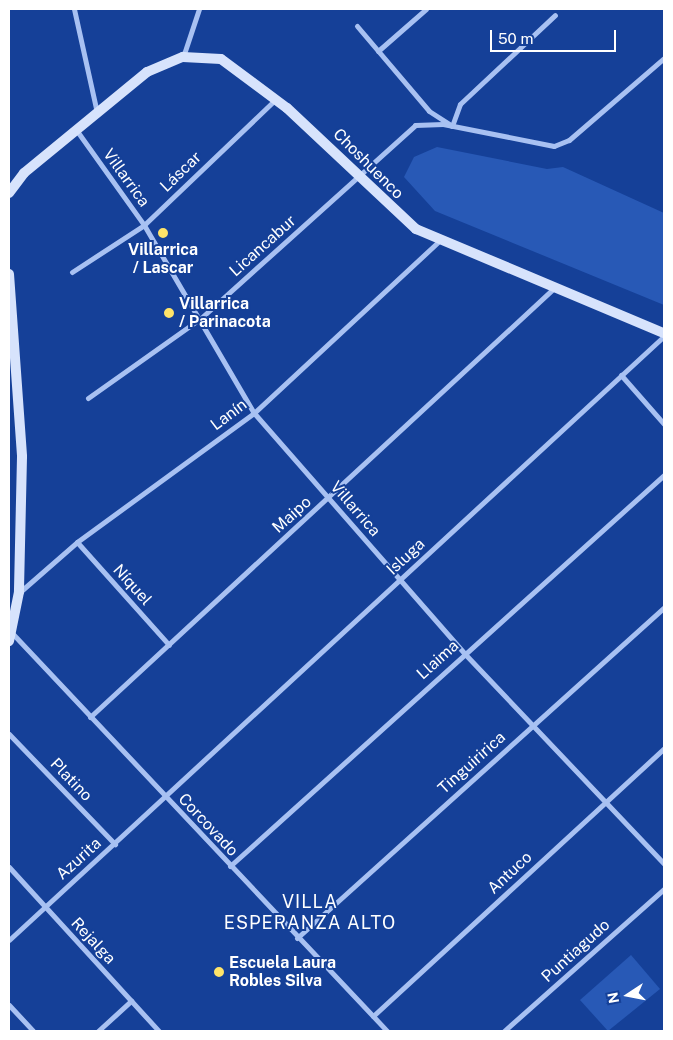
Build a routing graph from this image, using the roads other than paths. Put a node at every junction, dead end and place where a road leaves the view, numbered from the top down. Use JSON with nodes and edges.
{"nodes":[{"id":1,"x":74,"y":9,"type":"edge"},
{"id":2,"x":199,"y":9,"type":"edge"},
{"id":3,"x":426,"y":9,"type":"edge"},
{"id":4,"x":555,"y":15,"type":"dead end"},
{"id":5,"x":357,"y":26,"type":"dead end"},
{"id":6,"x":378,"y":51,"type":"junction"},
{"id":7,"x":183,"y":57,"type":"junction"},
{"id":8,"x":664,"y":58,"type":"edge"},
{"id":9,"x":276,"y":99,"type":"junction"},
{"id":10,"x":97,"y":115,"type":"junction"},
{"id":11,"x":452,"y":126,"type":"junction"},
{"id":12,"x":77,"y":131,"type":"junction"},
{"id":13,"x":362,"y":175,"type":"junction"},
{"id":14,"x":9,"y":193,"type":"edge"},
{"id":15,"x":144,"y":225,"type":"junction"},
{"id":16,"x":439,"y":241,"type":"junction"},
{"id":17,"x":72,"y":272,"type":"dead end"},
{"id":18,"x":9,"y":274,"type":"edge"},
{"id":19,"x":554,"y":289,"type":"junction"},
{"id":20,"x":201,"y":318,"type":"junction"},
{"id":21,"x":664,"y":335,"type":"edge"},
{"id":22,"x":11,"y":339,"type":"edge"},
{"id":23,"x":621,"y":376,"type":"junction"},
{"id":24,"x":88,"y":398,"type":"dead end"},
{"id":25,"x":254,"y":413,"type":"junction"},
{"id":26,"x":664,"y":424,"type":"edge"},
{"id":27,"x":664,"y":475,"type":"edge"},
{"id":28,"x":329,"y":498,"type":"junction"},
{"id":29,"x":77,"y":542,"type":"junction"},
{"id":30,"x":399,"y":579,"type":"junction"},
{"id":31,"x":19,"y":592,"type":"junction"},
{"id":32,"x":664,"y":606,"type":"edge"},
{"id":33,"x":10,"y":636,"type":"edge"},
{"id":34,"x":169,"y":645,"type":"junction"},
{"id":35,"x":464,"y":653,"type":"junction"},
{"id":36,"x":90,"y":717,"type":"junction"},
{"id":37,"x":532,"y":725,"type":"junction"},
{"id":38,"x":9,"y":734,"type":"edge"},
{"id":39,"x":664,"y":748,"type":"edge"},
{"id":40,"x":164,"y":796,"type":"junction"},
{"id":41,"x":605,"y":802,"type":"junction"},
{"id":42,"x":114,"y":844,"type":"junction"},
{"id":43,"x":664,"y":864,"type":"edge"},
{"id":44,"x":9,"y":866,"type":"edge"},
{"id":45,"x":230,"y":866,"type":"junction"},
{"id":46,"x":664,"y":889,"type":"edge"},
{"id":47,"x":44,"y":907,"type":"junction"},
{"id":48,"x":297,"y":938,"type":"junction"},
{"id":49,"x":9,"y":940,"type":"edge"},
{"id":50,"x":132,"y":1001,"type":"junction"},
{"id":51,"x":9,"y":1005,"type":"edge"},
{"id":52,"x":373,"y":1016,"type":"junction"},
{"id":53,"x":33,"y":1031,"type":"edge"},
{"id":54,"x":98,"y":1031,"type":"edge"},
{"id":55,"x":159,"y":1031,"type":"edge"},
{"id":56,"x":387,"y":1031,"type":"edge"},
{"id":57,"x":504,"y":1031,"type":"edge"}],
"edges":[{"from":1,"to":10,"type":"street"},
{"from":2,"to":7,"type":"street"},
{"from":3,"to":6,"type":"street"},
{"from":4,"to":11,"type":"street"},
{"from":5,"to":6,"type":"street","name":"Licancabur"},
{"from":6,"to":11,"type":"street","name":"Licancabur"},
{"from":7,"to":9,"type":"street","name":"Choshuenco"},
{"from":7,"to":10,"type":"street","name":"Choshuenco"},
{"from":8,"to":11,"type":"street","name":"Licancabur"},
{"from":9,"to":13,"type":"street","name":"Choshuenco"},
{"from":9,"to":15,"type":"street","name":"Láscar"},
{"from":10,"to":12,"type":"street","name":"Choshuenco"},
{"from":11,"to":13,"type":"street","name":"Licancabur"},
{"from":12,"to":14,"type":"street","name":"Choshuenco"},
{"from":12,"to":15,"type":"street","name":"Villarrica"},
{"from":13,"to":16,"type":"street","name":"Choshuenco"},
{"from":13,"to":20,"type":"street","name":"Licancabur"},
{"from":15,"to":17,"type":"street","name":"Láscar"},
{"from":15,"to":20,"type":"street","name":"Villarrica"},
{"from":16,"to":19,"type":"street","name":"Choshuenco"},
{"from":16,"to":25,"type":"street","name":"Lanín"},
{"from":18,"to":22,"type":"street"},
{"from":19,"to":21,"type":"street","name":"Choshuenco"},
{"from":19,"to":28,"type":"street","name":"Maipo"},
{"from":20,"to":24,"type":"street","name":"Licancabur"},
{"from":20,"to":25,"type":"street","name":"Villarrica"},
{"from":21,"to":23,"type":"street","name":"Isluga"},
{"from":22,"to":31,"type":"street"},
{"from":23,"to":26,"type":"street"},
{"from":23,"to":30,"type":"street","name":"Isluga"},
{"from":25,"to":28,"type":"street","name":"Villarrica"},
{"from":25,"to":29,"type":"street","name":"Lanín"},
{"from":27,"to":35,"type":"street","name":"Llaima"},
{"from":28,"to":30,"type":"street","name":"Villarrica"},
{"from":28,"to":34,"type":"street","name":"Maipo"},
{"from":29,"to":31,"type":"street","name":"Lanín"},
{"from":29,"to":34,"type":"street","name":"Níquel"},
{"from":30,"to":35,"type":"street","name":"Villarrica"},
{"from":30,"to":40,"type":"street","name":"Isluga"},
{"from":31,"to":33,"type":"street"},
{"from":32,"to":37,"type":"street","name":"Tinguiririca"},
{"from":33,"to":36,"type":"street","name":"Corcovado"},
{"from":34,"to":36,"type":"street","name":"Maipo"},
{"from":35,"to":37,"type":"street","name":"Villarrica"},
{"from":35,"to":45,"type":"street","name":"Llaima"},
{"from":36,"to":40,"type":"street","name":"Corcovado"},
{"from":37,"to":41,"type":"street","name":"Villarrica"},
{"from":37,"to":48,"type":"street","name":"Tinguiririca"},
{"from":38,"to":42,"type":"street","name":"Platino"},
{"from":39,"to":41,"type":"street","name":"Antuco"},
{"from":40,"to":42,"type":"street","name":"Azurita"},
{"from":40,"to":45,"type":"street","name":"Corcovado"},
{"from":41,"to":43,"type":"street","name":"Villarrica"},
{"from":41,"to":52,"type":"street","name":"Antuco"},
{"from":42,"to":47,"type":"street","name":"Azurita"},
{"from":44,"to":47,"type":"street","name":"Rejalga"},
{"from":45,"to":48,"type":"street","name":"Corcovado"},
{"from":46,"to":57,"type":"street","name":"Puntiagudo"},
{"from":47,"to":49,"type":"street","name":"Azurita"},
{"from":47,"to":50,"type":"street","name":"Rejalga"},
{"from":48,"to":52,"type":"street","name":"Corcovado"},
{"from":50,"to":54,"type":"street"},
{"from":50,"to":55,"type":"street","name":"Rejalga"},
{"from":51,"to":53,"type":"street"},
{"from":52,"to":56,"type":"street","name":"Corcovado"}]}
